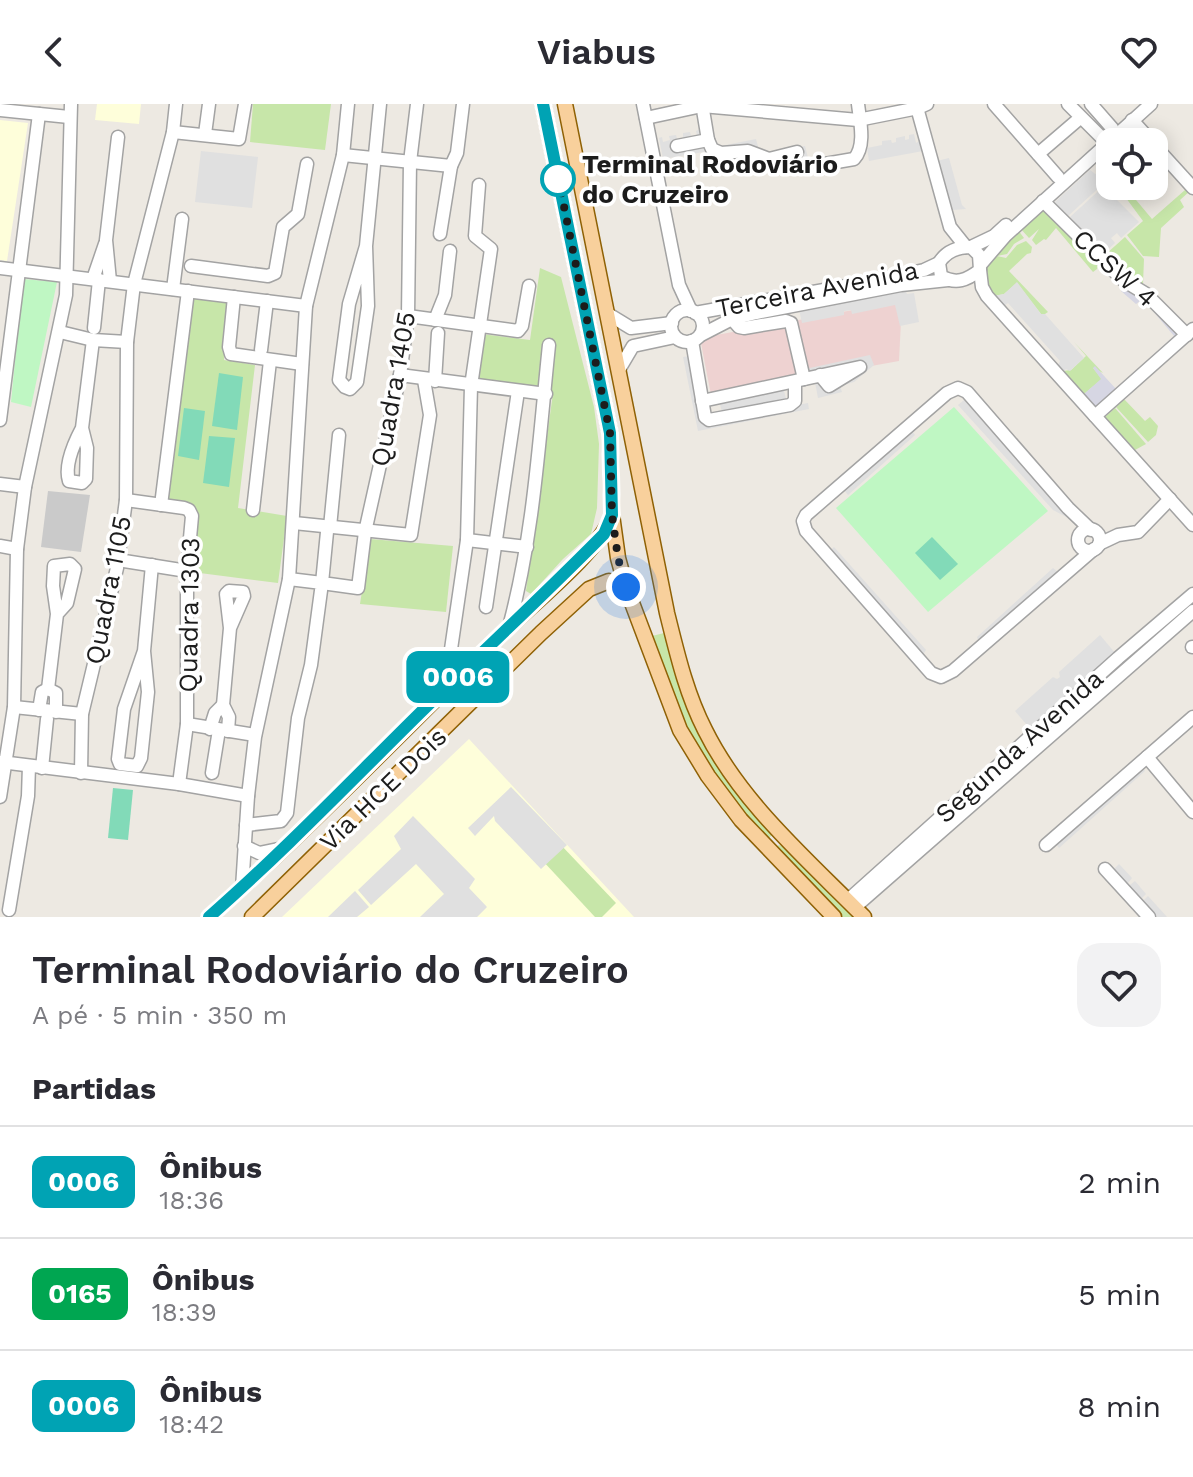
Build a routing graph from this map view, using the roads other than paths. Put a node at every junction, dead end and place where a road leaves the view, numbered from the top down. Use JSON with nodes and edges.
{"nodes":[{"id":1,"x":176,"y":104,"type":"edge"},
{"id":2,"x":209,"y":104,"type":"edge"},
{"id":3,"x":245,"y":104,"type":"edge"},
{"id":4,"x":348,"y":104,"type":"edge"},
{"id":5,"x":380,"y":104,"type":"edge"},
{"id":6,"x":417,"y":104,"type":"edge"},
{"id":7,"x":463,"y":104,"type":"edge"},
{"id":8,"x":543,"y":104,"type":"edge"},
{"id":9,"x":565,"y":104,"type":"edge"},
{"id":10,"x":643,"y":104,"type":"edge"},
{"id":11,"x":858,"y":104,"type":"edge"},
{"id":12,"x":994,"y":104,"type":"edge"},
{"id":13,"x":1068,"y":104,"type":"edge"},
{"id":14,"x":1091,"y":104,"type":"edge"},
{"id":15,"x":1139,"y":104,"type":"edge"},
{"id":16,"x":1151,"y":104,"type":"edge"},
{"id":17,"x":702,"y":105,"type":"edge"},
{"id":18,"x":920,"y":105,"type":"edge"},
{"id":19,"x":1,"y":108,"type":"edge"},
{"id":20,"x":70,"y":111,"type":"edge"},
{"id":21,"x":39,"y":114,"type":"junction"},
{"id":22,"x":646,"y":118,"type":"junction"},
{"id":23,"x":1080,"y":118,"type":"junction"},
{"id":24,"x":858,"y":120,"type":"junction"},
{"id":25,"x":1132,"y":120,"type":"junction"},
{"id":26,"x":1112,"y":128,"type":"joint"},
{"id":27,"x":1139,"y":128,"type":"edge"},
{"id":28,"x":173,"y":132,"type":"junction"},
{"id":29,"x":1096,"y":132,"type":"edge"},
{"id":30,"x":205,"y":134,"type":"junction"},
{"id":31,"x":118,"y":137,"type":"dead end"},
{"id":32,"x":708,"y":140,"type":"junction"},
{"id":33,"x":1096,"y":142,"type":"edge"},
{"id":34,"x":677,"y":146,"type":"dead end"},
{"id":35,"x":797,"y":152,"type":"dead end"},
{"id":36,"x":1038,"y":154,"type":"junction"},
{"id":37,"x":343,"y":155,"type":"junction"},
{"id":38,"x":376,"y":158,"type":"junction"},
{"id":39,"x":1168,"y":160,"type":"edge"},
{"id":40,"x":410,"y":162,"type":"junction"},
{"id":41,"x":307,"y":164,"type":"dead end"},
{"id":42,"x":819,"y":165,"type":"dead end"},
{"id":43,"x":451,"y":166,"type":"junction"},
{"id":44,"x":1058,"y":177,"type":"junction"},
{"id":45,"x":479,"y":185,"type":"dead end"},
{"id":46,"x":1193,"y":188,"type":"edge"},
{"id":47,"x":1043,"y":201,"type":"junction"},
{"id":48,"x":182,"y":219,"type":"dead end"},
{"id":49,"x":950,"y":227,"type":"junction"},
{"id":50,"x":440,"y":234,"type":"dead end"},
{"id":51,"x":366,"y":246,"type":"junction"},
{"id":52,"x":969,"y":247,"type":"junction"},
{"id":53,"x":450,"y":251,"type":"dead end"},
{"id":54,"x":941,"y":259,"type":"junction"},
{"id":55,"x":191,"y":266,"type":"dead end"},
{"id":56,"x":980,"y":267,"type":"junction"},
{"id":57,"x":0,"y":268,"type":"edge"},
{"id":58,"x":18,"y":270,"type":"junction"},
{"id":59,"x":67,"y":276,"type":"junction"},
{"id":60,"x":262,"y":276,"type":"junction"},
{"id":61,"x":101,"y":280,"type":"junction"},
{"id":62,"x":952,"y":281,"type":"junction"},
{"id":63,"x":134,"y":284,"type":"junction"},
{"id":64,"x":529,"y":286,"type":"dead end"},
{"id":65,"x":173,"y":289,"type":"junction"},
{"id":66,"x":188,"y":291,"type":"junction"},
{"id":67,"x":681,"y":294,"type":"junction"},
{"id":68,"x":987,"y":296,"type":"junction"},
{"id":69,"x":234,"y":297,"type":"junction"},
{"id":70,"x":264,"y":301,"type":"junction"},
{"id":71,"x":306,"y":306,"type":"junction"},
{"id":72,"x":693,"y":312,"type":"junction"},
{"id":73,"x":608,"y":314,"type":"junction"},
{"id":74,"x":408,"y":316,"type":"junction"},
{"id":75,"x":674,"y":319,"type":"junction"},
{"id":76,"x":732,"y":319,"type":"junction"},
{"id":77,"x":479,"y":326,"type":"junction"},
{"id":78,"x":437,"y":327,"type":"junction"},
{"id":79,"x":60,"y":332,"type":"junction"},
{"id":80,"x":1190,"y":332,"type":"edge"},
{"id":81,"x":93,"y":334,"type":"junction"},
{"id":82,"x":675,"y":337,"type":"junction"},
{"id":83,"x":696,"y":338,"type":"junction"},
{"id":84,"x":127,"y":342,"type":"junction"},
{"id":85,"x":549,"y":345,"type":"dead end"},
{"id":86,"x":266,"y":355,"type":"junction"},
{"id":87,"x":302,"y":364,"type":"junction"},
{"id":88,"x":620,"y":368,"type":"junction"},
{"id":89,"x":400,"y":375,"type":"junction"},
{"id":90,"x":820,"y":375,"type":"dead end"},
{"id":91,"x":429,"y":381,"type":"junction"},
{"id":92,"x":799,"y":381,"type":"junction"},
{"id":93,"x":471,"y":386,"type":"junction"},
{"id":94,"x":518,"y":391,"type":"junction"},
{"id":95,"x":546,"y":394,"type":"junction"},
{"id":96,"x":702,"y":401,"type":"junction"},
{"id":97,"x":1095,"y":416,"type":"junction"},
{"id":98,"x":0,"y":420,"type":"edge"},
{"id":99,"x":82,"y":428,"type":"dead end"},
{"id":100,"x":339,"y":435,"type":"dead end"},
{"id":101,"x":612,"y":447,"type":"junction"},
{"id":102,"x":635,"y":453,"type":"junction"},
{"id":103,"x":0,"y":484,"type":"edge"},
{"id":104,"x":25,"y":487,"type":"junction"},
{"id":105,"x":1170,"y":499,"type":"junction"},
{"id":106,"x":126,"y":500,"type":"junction"},
{"id":107,"x":161,"y":505,"type":"junction"},
{"id":108,"x":253,"y":510,"type":"dead end"},
{"id":109,"x":612,"y":515,"type":"junction"},
{"id":110,"x":294,"y":523,"type":"junction"},
{"id":111,"x":1193,"y":525,"type":"edge"},
{"id":112,"x":328,"y":530,"type":"junction"},
{"id":113,"x":365,"y":532,"type":"junction"},
{"id":114,"x":1090,"y":539,"type":"junction"},
{"id":115,"x":467,"y":540,"type":"junction"},
{"id":116,"x":497,"y":544,"type":"junction"},
{"id":117,"x":0,"y":546,"type":"edge"},
{"id":118,"x":527,"y":547,"type":"junction"},
{"id":119,"x":17,"y":549,"type":"junction"},
{"id":120,"x":118,"y":560,"type":"junction"},
{"id":121,"x":152,"y":565,"type":"junction"},
{"id":122,"x":187,"y":571,"type":"junction"},
{"id":123,"x":289,"y":579,"type":"junction"},
{"id":124,"x":322,"y":583,"type":"junction"},
{"id":125,"x":519,"y":587,"type":"junction"},
{"id":126,"x":626,"y":587,"type":"junction"},
{"id":127,"x":1193,"y":594,"type":"edge"},
{"id":128,"x":538,"y":600,"type":"junction"},
{"id":129,"x":486,"y":607,"type":"dead end"},
{"id":130,"x":1193,"y":611,"type":"edge"},
{"id":131,"x":667,"y":613,"type":"junction"},
{"id":132,"x":57,"y":614,"type":"dead end"},
{"id":133,"x":552,"y":622,"type":"junction"},
{"id":134,"x":640,"y":623,"type":"junction"},
{"id":135,"x":509,"y":627,"type":"junction"},
{"id":136,"x":230,"y":628,"type":"dead end"},
{"id":137,"x":453,"y":650,"type":"junction"},
{"id":138,"x":144,"y":651,"type":"junction"},
{"id":139,"x":467,"y":668,"type":"junction"},
{"id":140,"x":445,"y":690,"type":"junction"},
{"id":141,"x":14,"y":707,"type":"junction"},
{"id":142,"x":421,"y":712,"type":"junction"},
{"id":143,"x":47,"y":713,"type":"junction"},
{"id":144,"x":82,"y":714,"type":"junction"},
{"id":145,"x":1193,"y":717,"type":"edge"},
{"id":146,"x":187,"y":724,"type":"junction"},
{"id":147,"x":219,"y":730,"type":"junction"},
{"id":148,"x":441,"y":732,"type":"junction"},
{"id":149,"x":255,"y":735,"type":"junction"},
{"id":150,"x":1147,"y":757,"type":"junction"},
{"id":151,"x":4,"y":763,"type":"edge"},
{"id":152,"x":36,"y":767,"type":"junction"},
{"id":153,"x":81,"y":773,"type":"junction"},
{"id":154,"x":212,"y":773,"type":"dead end"},
{"id":155,"x":179,"y":784,"type":"junction"},
{"id":156,"x":248,"y":796,"type":"junction"},
{"id":157,"x":0,"y":797,"type":"edge"},
{"id":158,"x":1193,"y":812,"type":"edge"},
{"id":159,"x":311,"y":824,"type":"junction"},
{"id":160,"x":246,"y":825,"type":"junction"},
{"id":161,"x":786,"y":837,"type":"junction"},
{"id":162,"x":1046,"y":845,"type":"dead end"},
{"id":163,"x":244,"y":846,"type":"junction"},
{"id":164,"x":325,"y":847,"type":"junction"},
{"id":165,"x":283,"y":848,"type":"junction"},
{"id":166,"x":769,"y":849,"type":"junction"},
{"id":167,"x":306,"y":864,"type":"junction"},
{"id":168,"x":1105,"y":869,"type":"dead end"},
{"id":169,"x":242,"y":888,"type":"junction"},
{"id":170,"x":855,"y":908,"type":"edge"},
{"id":171,"x":9,"y":910,"type":"dead end"},
{"id":172,"x":209,"y":917,"type":"edge"},
{"id":173,"x":252,"y":917,"type":"edge"},
{"id":174,"x":834,"y":917,"type":"edge"},
{"id":175,"x":1149,"y":917,"type":"edge"}],
"edges":[{"from":1,"to":28,"type":"street","name":"Quadra 1105"},
{"from":2,"to":30,"type":"street"},
{"from":3,"to":30,"type":"street"},
{"from":4,"to":37,"type":"street"},
{"from":5,"to":38,"type":"street","name":"Quadra 1405"},
{"from":6,"to":40,"type":"street","name":"Quadra 1405"},
{"from":7,"to":43,"type":"street"},
{"from":8,"to":101,"type":"main road"},
{"from":9,"to":73,"type":"main road"},
{"from":10,"to":22,"type":"street"},
{"from":11,"to":24,"type":"street"},
{"from":12,"to":36,"type":"street"},
{"from":13,"to":23,"type":"street"},
{"from":14,"to":26,"type":"street"},
{"from":15,"to":26,"type":"street"},
{"from":16,"to":25,"type":"street"},
{"from":17,"to":22,"type":"street"},
{"from":17,"to":24,"type":"street"},
{"from":17,"to":32,"type":"street"},
{"from":18,"to":24,"type":"street"},
{"from":18,"to":49,"type":"street"},
{"from":19,"to":21,"type":"street"},
{"from":20,"to":21,"type":"street"},
{"from":20,"to":59,"type":"street"},
{"from":21,"to":58,"type":"street"},
{"from":22,"to":67,"type":"street"},
{"from":23,"to":29,"type":"street"},
{"from":23,"to":36,"type":"street"},
{"from":24,"to":42,"type":"street"},
{"from":25,"to":27,"type":"street"},
{"from":25,"to":47,"type":"street"},
{"from":28,"to":30,"type":"street"},
{"from":28,"to":63,"type":"street","name":"Quadra 1105"},
{"from":31,"to":61,"type":"street"},
{"from":32,"to":34,"type":"street"},
{"from":32,"to":35,"type":"street"},
{"from":33,"to":44,"type":"street"},
{"from":36,"to":44,"type":"street"},
{"from":37,"to":38,"type":"street"},
{"from":37,"to":71,"type":"street"},
{"from":38,"to":40,"type":"street"},
{"from":38,"to":51,"type":"street","name":"Quadra 1405"},
{"from":39,"to":46,"type":"street"},
{"from":40,"to":43,"type":"street"},
{"from":40,"to":74,"type":"street","name":"Quadra 1405"},
{"from":41,"to":60,"type":"street"},
{"from":43,"to":50,"type":"street"},
{"from":44,"to":52,"type":"street"},
{"from":45,"to":77,"type":"street"},
{"from":47,"to":56,"type":"street"},
{"from":47,"to":80,"type":"street","name":"CCSW 4"},
{"from":48,"to":65,"type":"street"},
{"from":49,"to":52,"type":"street"},
{"from":49,"to":54,"type":"street"},
{"from":51,"to":51,"type":"street","name":"Quadra 1405"},
{"from":52,"to":54,"type":"street"},
{"from":52,"to":56,"type":"street"},
{"from":53,"to":78,"type":"street"},
{"from":54,"to":62,"type":"street"},
{"from":54,"to":72,"type":"street","name":"Terceira Avenida"},
{"from":55,"to":60,"type":"street"},
{"from":56,"to":62,"type":"street"},
{"from":56,"to":68,"type":"street"},
{"from":57,"to":58,"type":"street"},
{"from":58,"to":59,"type":"street"},
{"from":58,"to":98,"type":"street"},
{"from":59,"to":61,"type":"street"},
{"from":59,"to":79,"type":"street"},
{"from":60,"to":70,"type":"street"},
{"from":61,"to":63,"type":"street"},
{"from":61,"to":81,"type":"street"},
{"from":62,"to":68,"type":"street"},
{"from":62,"to":76,"type":"street","name":"Terceira Avenida"},
{"from":63,"to":65,"type":"street"},
{"from":63,"to":84,"type":"street","name":"Quadra 1105"},
{"from":64,"to":77,"type":"street"},
{"from":65,"to":66,"type":"street"},
{"from":66,"to":69,"type":"street"},
{"from":66,"to":107,"type":"street","name":"Quadra 1303"},
{"from":67,"to":72,"type":"street"},
{"from":67,"to":75,"type":"street"},
{"from":68,"to":97,"type":"street"},
{"from":69,"to":70,"type":"street"},
{"from":69,"to":86,"type":"street"},
{"from":70,"to":71,"type":"street"},
{"from":70,"to":86,"type":"street"},
{"from":71,"to":87,"type":"street"},
{"from":72,"to":75,"type":"street"},
{"from":72,"to":83,"type":"street"},
{"from":73,"to":75,"type":"street"},
{"from":73,"to":88,"type":"main road"},
{"from":74,"to":78,"type":"street"},
{"from":74,"to":89,"type":"street","name":"Quadra 1405"},
{"from":75,"to":82,"type":"street"},
{"from":76,"to":83,"type":"street","name":"Terceira Avenida"},
{"from":76,"to":92,"type":"street"},
{"from":77,"to":78,"type":"street"},
{"from":77,"to":93,"type":"street"},
{"from":78,"to":91,"type":"street"},
{"from":79,"to":81,"type":"street"},
{"from":79,"to":104,"type":"street"},
{"from":80,"to":97,"type":"street"},
{"from":81,"to":84,"type":"street"},
{"from":81,"to":99,"type":"street"},
{"from":82,"to":83,"type":"street"},
{"from":82,"to":88,"type":"street"},
{"from":83,"to":96,"type":"street"},
{"from":84,"to":106,"type":"street","name":"Quadra 1105"},
{"from":85,"to":95,"type":"street"},
{"from":86,"to":87,"type":"street"},
{"from":86,"to":108,"type":"street"},
{"from":87,"to":110,"type":"street"},
{"from":88,"to":102,"type":"main road"},
{"from":89,"to":91,"type":"street"},
{"from":89,"to":113,"type":"street","name":"Quadra 1405"},
{"from":90,"to":92,"type":"street"},
{"from":91,"to":93,"type":"street"},
{"from":91,"to":113,"type":"street"},
{"from":92,"to":96,"type":"street"},
{"from":92,"to":96,"type":"street"},
{"from":93,"to":94,"type":"street"},
{"from":93,"to":115,"type":"street"},
{"from":94,"to":95,"type":"street"},
{"from":94,"to":116,"type":"street"},
{"from":95,"to":118,"type":"street"},
{"from":97,"to":105,"type":"street"},
{"from":100,"to":112,"type":"street","name":"Quadra 1405"},
{"from":101,"to":102,"type":"main road"},
{"from":101,"to":109,"type":"main road"},
{"from":102,"to":131,"type":"main road"},
{"from":103,"to":104,"type":"street"},
{"from":104,"to":119,"type":"street"},
{"from":105,"to":111,"type":"street"},
{"from":105,"to":114,"type":"street"},
{"from":106,"to":107,"type":"street"},
{"from":106,"to":120,"type":"street","name":"Quadra 1105"},
{"from":107,"to":122,"type":"street","name":"Quadra 1303"},
{"from":109,"to":126,"type":"main road"},
{"from":109,"to":128,"type":"main road","name":"Via HCE Dois"},
{"from":110,"to":112,"type":"street"},
{"from":110,"to":123,"type":"street"},
{"from":112,"to":113,"type":"street"},
{"from":112,"to":124,"type":"street","name":"Quadra 1405"},
{"from":113,"to":124,"type":"street","name":"Quadra 1405"},
{"from":114,"to":114,"type":"street"},
{"from":115,"to":116,"type":"street"},
{"from":115,"to":137,"type":"street"},
{"from":116,"to":118,"type":"street"},
{"from":116,"to":129,"type":"street"},
{"from":117,"to":119,"type":"street"},
{"from":118,"to":125,"type":"street"},
{"from":119,"to":141,"type":"street"},
{"from":120,"to":121,"type":"street"},
{"from":120,"to":144,"type":"street","name":"Quadra 1105"},
{"from":121,"to":122,"type":"street"},
{"from":121,"to":138,"type":"street"},
{"from":122,"to":146,"type":"street","name":"Quadra 1303"},
{"from":123,"to":124,"type":"street"},
{"from":123,"to":149,"type":"street"},
{"from":124,"to":160,"type":"street","name":"Quadra 1405"},
{"from":125,"to":128,"type":"street"},
{"from":125,"to":135,"type":"street"},
{"from":126,"to":133,"type":"main road","name":"Via HCE Dois"},
{"from":126,"to":134,"type":"main road"},
{"from":127,"to":170,"type":"street","name":"Segunda Avenida"},
{"from":128,"to":133,"type":"main road"},
{"from":128,"to":135,"type":"main road","name":"Via HCE Dois"},
{"from":130,"to":170,"type":"street","name":"Segunda Avenida"},
{"from":131,"to":134,"type":"main road"},
{"from":131,"to":161,"type":"main road"},
{"from":132,"to":143,"type":"street","name":"Quadra 1105"},
{"from":133,"to":148,"type":"main road","name":"Via HCE Dois"},
{"from":134,"to":166,"type":"main road"},
{"from":135,"to":139,"type":"main road","name":"Via HCE Dois"},
{"from":136,"to":147,"type":"street","name":"Quadra 1303"},
{"from":137,"to":139,"type":"street"},
{"from":137,"to":140,"type":"street"},
{"from":138,"to":138,"type":"street"},
{"from":139,"to":140,"type":"main road","name":"Via HCE Dois"},
{"from":140,"to":142,"type":"main road","name":"Via HCE Dois"},
{"from":141,"to":143,"type":"street"},
{"from":141,"to":151,"type":"street"},
{"from":142,"to":148,"type":"main road"},
{"from":142,"to":159,"type":"main road","name":"Via HCE Dois"},
{"from":143,"to":144,"type":"street"},
{"from":143,"to":152,"type":"street"},
{"from":144,"to":153,"type":"street","name":"Quadra 1105"},
{"from":145,"to":150,"type":"street"},
{"from":146,"to":147,"type":"street"},
{"from":146,"to":155,"type":"street","name":"Quadra 1303"},
{"from":147,"to":149,"type":"street"},
{"from":147,"to":154,"type":"street","name":"Quadra 1303"},
{"from":148,"to":164,"type":"main road","name":"Via HCE Dois"},
{"from":149,"to":156,"type":"street"},
{"from":150,"to":158,"type":"street"},
{"from":150,"to":162,"type":"street"},
{"from":151,"to":152,"type":"street"},
{"from":151,"to":157,"type":"street"},
{"from":152,"to":153,"type":"street"},
{"from":152,"to":171,"type":"street"},
{"from":153,"to":155,"type":"street"},
{"from":155,"to":156,"type":"street"},
{"from":156,"to":160,"type":"street"},
{"from":159,"to":164,"type":"main road"},
{"from":159,"to":165,"type":"main road","name":"Via HCE Dois"},
{"from":160,"to":163,"type":"street"},
{"from":161,"to":166,"type":"main road"},
{"from":161,"to":170,"type":"main road"},
{"from":163,"to":165,"type":"street"},
{"from":163,"to":169,"type":"street"},
{"from":164,"to":167,"type":"main road","name":"Via HCE Dois"},
{"from":165,"to":167,"type":"main road"},
{"from":165,"to":169,"type":"main road","name":"Via HCE Dois"},
{"from":166,"to":174,"type":"main road"},
{"from":167,"to":173,"type":"main road","name":"Via HCE Dois"},
{"from":168,"to":175,"type":"street"},
{"from":169,"to":172,"type":"main road","name":"Via HCE Dois"}]}
